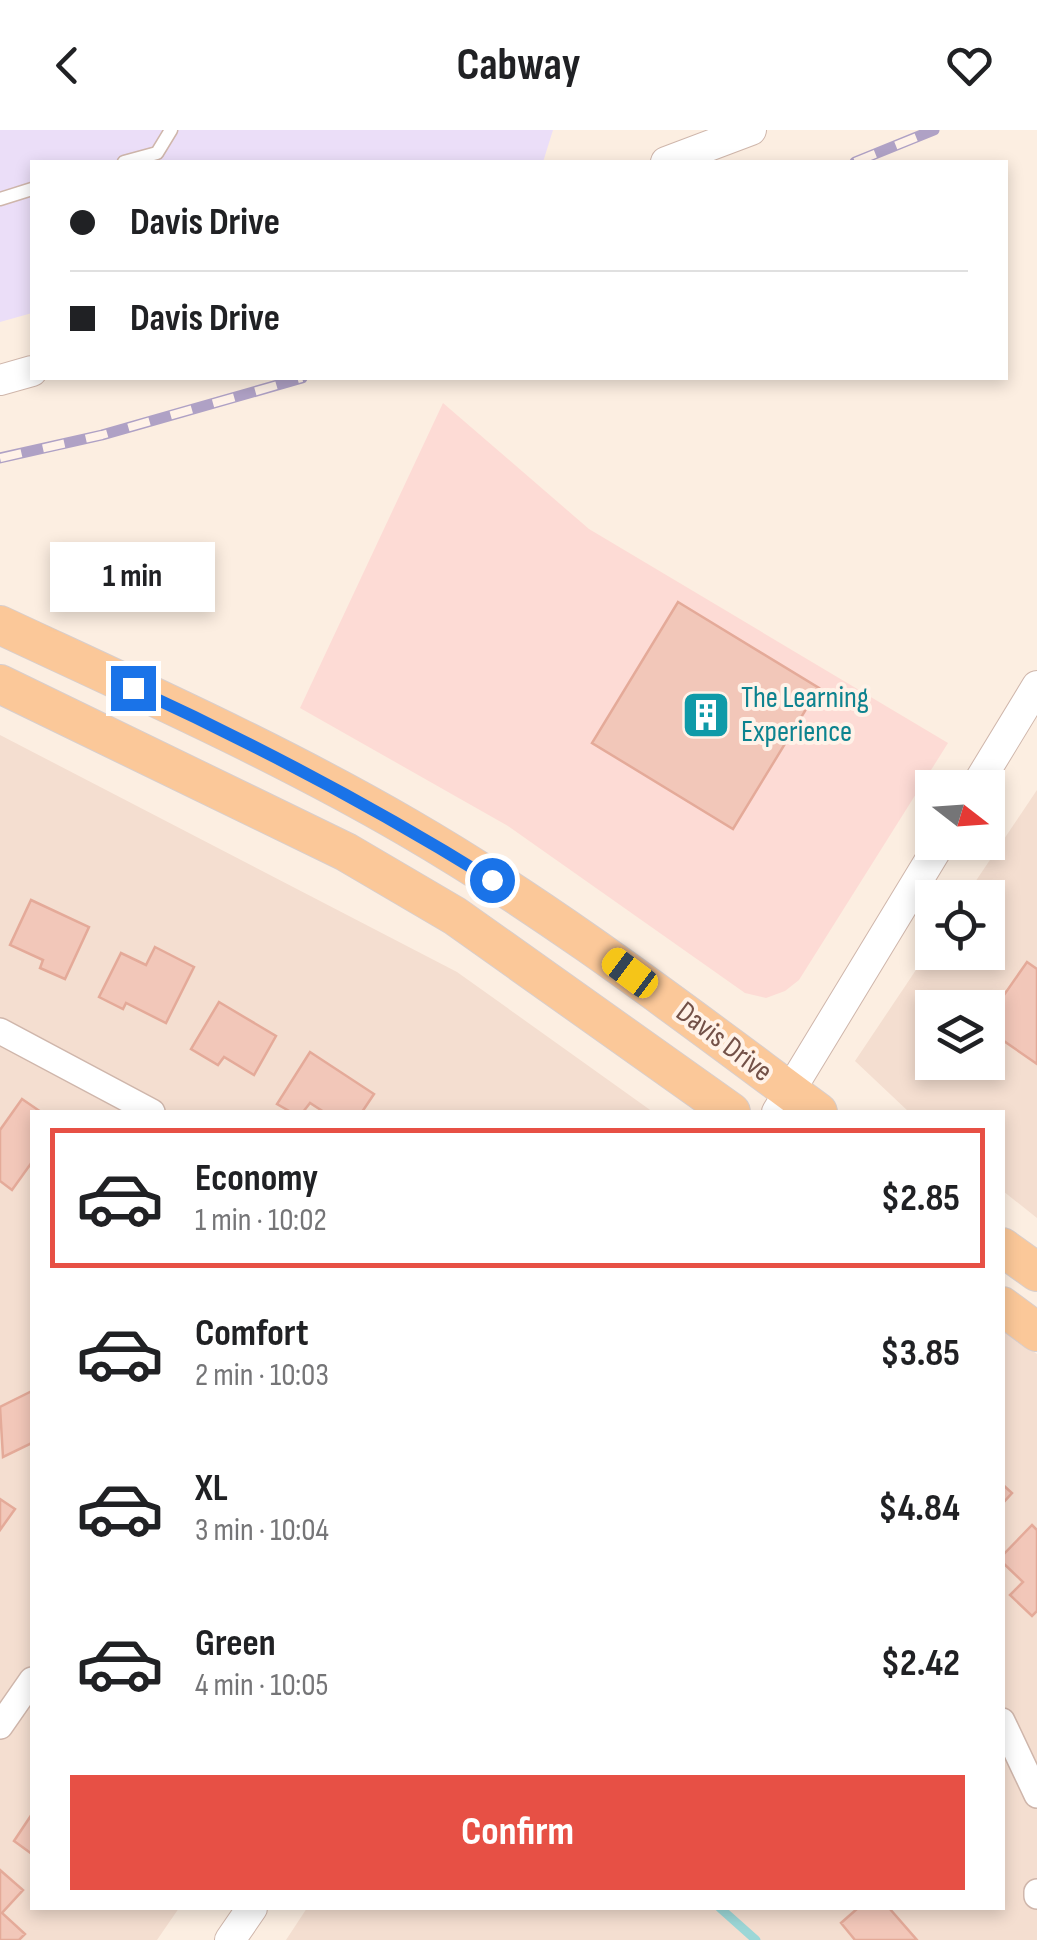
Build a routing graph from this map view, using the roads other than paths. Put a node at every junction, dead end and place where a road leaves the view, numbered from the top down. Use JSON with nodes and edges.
{"nodes":[{"id":1,"x":171,"y":130,"type":"edge"},
{"id":2,"x":751,"y":130,"type":"edge"},
{"id":3,"x":131,"y":160,"type":"edge"},
{"id":4,"x":671,"y":160,"type":"edge"},
{"id":5,"x":30,"y":191,"type":"edge"},
{"id":6,"x":0,"y":199,"type":"edge"},
{"id":7,"x":30,"y":372,"type":"edge"},
{"id":8,"x":0,"y":380,"type":"edge"},
{"id":9,"x":0,"y":625,"type":"edge"},
{"id":10,"x":0,"y":684,"type":"edge"},
{"id":11,"x":1037,"y":686,"type":"edge"},
{"id":12,"x":985,"y":770,"type":"edge"},
{"id":13,"x":931,"y":860,"type":"edge"},
{"id":14,"x":0,"y":1031,"type":"edge"},
{"id":15,"x":795,"y":1106,"type":"edge"},
{"id":16,"x":148,"y":1110,"type":"edge"},
{"id":17,"x":728,"y":1110,"type":"edge"},
{"id":18,"x":1005,"y":1249,"type":"edge"},
{"id":19,"x":1037,"y":1272,"type":"edge"},
{"id":20,"x":1005,"y":1308,"type":"edge"},
{"id":21,"x":1037,"y":1332,"type":"edge"},
{"id":22,"x":30,"y":1683,"type":"edge"},
{"id":23,"x":0,"y":1726,"type":"edge"},
{"id":24,"x":1005,"y":1727,"type":"edge"},
{"id":25,"x":1037,"y":1794,"type":"edge"},
{"id":26,"x":251,"y":1910,"type":"edge"},
{"id":27,"x":230,"y":1940,"type":"edge"}],
"edges":[{"from":1,"to":3,"type":"lane"},
{"from":2,"to":4,"type":"street"},
{"from":5,"to":6,"type":"lane"},
{"from":7,"to":8,"type":"street"},
{"from":9,"to":15,"type":"main road","name":"Davis Drive"},
{"from":10,"to":17,"type":"main road","name":"Davis Drive"},
{"from":11,"to":12,"type":"street"},
{"from":13,"to":15,"type":"street"},
{"from":14,"to":16,"type":"street"},
{"from":18,"to":19,"type":"main road"},
{"from":20,"to":21,"type":"main road"},
{"from":22,"to":23,"type":"street"},
{"from":24,"to":25,"type":"street"},
{"from":26,"to":27,"type":"street"}]}
